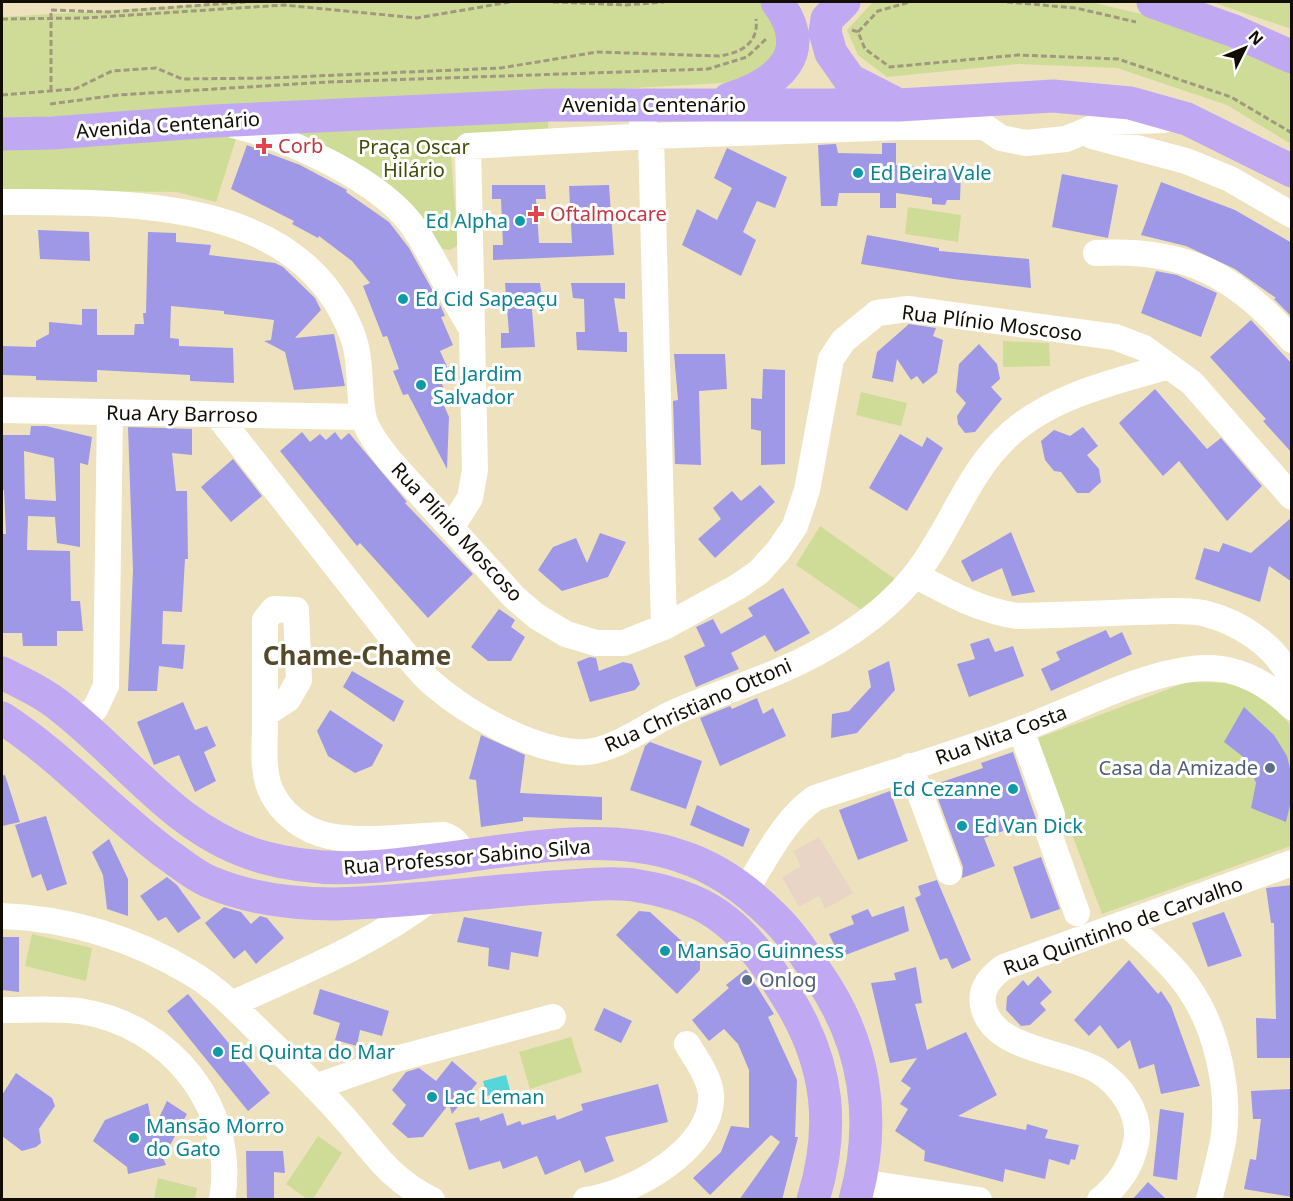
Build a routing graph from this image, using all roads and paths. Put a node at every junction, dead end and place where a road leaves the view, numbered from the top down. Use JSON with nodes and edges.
{"nodes":[{"id":1,"x":245,"y":2,"type":"edge"},
{"id":2,"x":510,"y":2,"type":"edge"},
{"id":3,"x":553,"y":2,"type":"edge"},
{"id":4,"x":664,"y":2,"type":"edge"},
{"id":5,"x":844,"y":2,"type":"edge"},
{"id":6,"x":910,"y":2,"type":"edge"},
{"id":7,"x":1007,"y":2,"type":"edge"},
{"id":8,"x":767,"y":12,"type":"edge"},
{"id":9,"x":1145,"y":12,"type":"edge"},
{"id":10,"x":2,"y":19,"type":"edge"},
{"id":11,"x":51,"y":19,"type":"junction"},
{"id":12,"x":858,"y":32,"type":"dead end"},
{"id":13,"x":769,"y":35,"type":"dead end"},
{"id":14,"x":1292,"y":57,"type":"edge"},
{"id":15,"x":51,"y":91,"type":"junction"},
{"id":16,"x":2,"y":95,"type":"edge"},
{"id":17,"x":50,"y":104,"type":"dead end"},
{"id":18,"x":713,"y":104,"type":"junction"},
{"id":19,"x":899,"y":105,"type":"junction"},
{"id":20,"x":621,"y":107,"type":"junction"},
{"id":21,"x":1187,"y":119,"type":"junction"},
{"id":22,"x":213,"y":120,"type":"junction"},
{"id":23,"x":1086,"y":131,"type":"junction"},
{"id":24,"x":2,"y":134,"type":"edge"},
{"id":25,"x":651,"y":136,"type":"junction"},
{"id":26,"x":1292,"y":171,"type":"edge"},
{"id":27,"x":2,"y":202,"type":"edge"},
{"id":28,"x":1292,"y":215,"type":"edge"},
{"id":29,"x":1096,"y":253,"type":"dead end"},
{"id":30,"x":470,"y":327,"type":"junction"},
{"id":31,"x":1292,"y":340,"type":"edge"},
{"id":32,"x":1169,"y":366,"type":"junction"},
{"id":33,"x":2,"y":410,"type":"edge"},
{"id":34,"x":110,"y":412,"type":"junction"},
{"id":35,"x":218,"y":416,"type":"junction"},
{"id":36,"x":363,"y":417,"type":"junction"},
{"id":37,"x":1292,"y":496,"type":"edge"},
{"id":38,"x":451,"y":528,"type":"junction"},
{"id":39,"x":915,"y":575,"type":"junction"},
{"id":40,"x":664,"y":627,"type":"junction"},
{"id":41,"x":2,"y":673,"type":"edge"},
{"id":42,"x":1292,"y":680,"type":"edge"},
{"id":43,"x":1292,"y":707,"type":"edge"},
{"id":44,"x":265,"y":714,"type":"dead end"},
{"id":45,"x":2,"y":718,"type":"edge"},
{"id":46,"x":79,"y":721,"type":"junction"},
{"id":47,"x":1021,"y":730,"type":"junction"},
{"id":48,"x":910,"y":766,"type":"junction"},
{"id":49,"x":209,"y":836,"type":"junction"},
{"id":50,"x":463,"y":857,"type":"junction"},
{"id":51,"x":1292,"y":863,"type":"edge"},
{"id":52,"x":188,"y":869,"type":"junction"},
{"id":53,"x":949,"y":872,"type":"dead end"},
{"id":54,"x":746,"y":891,"type":"junction"},
{"id":55,"x":432,"y":898,"type":"junction"},
{"id":56,"x":1077,"y":913,"type":"dead end"},
{"id":57,"x":2,"y":916,"type":"edge"},
{"id":58,"x":1127,"y":924,"type":"junction"},
{"id":59,"x":232,"y":1004,"type":"junction"},
{"id":60,"x":2,"y":1010,"type":"edge"},
{"id":61,"x":553,"y":1017,"type":"dead end"},
{"id":62,"x":687,"y":1044,"type":"dead end"},
{"id":63,"x":315,"y":1087,"type":"junction"},
{"id":64,"x":857,"y":1191,"type":"edge"},
{"id":65,"x":222,"y":1200,"type":"edge"},
{"id":66,"x":432,"y":1200,"type":"edge"},
{"id":67,"x":586,"y":1200,"type":"edge"},
{"id":68,"x":813,"y":1200,"type":"edge"},
{"id":69,"x":979,"y":1200,"type":"edge"},
{"id":70,"x":1100,"y":1200,"type":"edge"},
{"id":71,"x":1209,"y":1200,"type":"edge"}],
"edges":[{"from":1,"to":11,"type":"path"},
{"from":2,"to":11,"type":"path"},
{"from":3,"to":4,"type":"path"},
{"from":5,"to":19,"type":"main road"},
{"from":6,"to":12,"type":"path"},
{"from":7,"to":9,"type":"path"},
{"from":8,"to":15,"type":"path"},
{"from":8,"to":18,"type":"main road"},
{"from":9,"to":14,"type":"main road"},
{"from":10,"to":11,"type":"path"},
{"from":11,"to":15,"type":"path"},
{"from":13,"to":17,"type":"path"},
{"from":15,"to":16,"type":"path"},
{"from":18,"to":19,"type":"main road","name":"Avenida Centenário"},
{"from":18,"to":20,"type":"main road","name":"Avenida Centenário"},
{"from":19,"to":21,"type":"main road","name":"Avenida Centenário"},
{"from":20,"to":22,"type":"main road","name":"Avenida Centenário"},
{"from":20,"to":25,"type":"street"},
{"from":21,"to":23,"type":"street"},
{"from":21,"to":26,"type":"main road","name":"Avenida Centenário"},
{"from":22,"to":24,"type":"main road","name":"Avenida Centenário"},
{"from":22,"to":30,"type":"street"},
{"from":23,"to":25,"type":"street"},
{"from":23,"to":28,"type":"street"},
{"from":25,"to":30,"type":"street"},
{"from":25,"to":40,"type":"street"},
{"from":27,"to":36,"type":"street","name":"Rua Plínio Moscoso"},
{"from":29,"to":31,"type":"street"},
{"from":30,"to":38,"type":"street"},
{"from":32,"to":37,"type":"street","name":"Rua Plínio Moscoso"},
{"from":32,"to":39,"type":"street","name":"Rua Christiano Ottoni"},
{"from":32,"to":40,"type":"street","name":"Rua Plínio Moscoso"},
{"from":33,"to":34,"type":"street","name":"Rua Ary Barroso"},
{"from":34,"to":35,"type":"street","name":"Rua Ary Barroso"},
{"from":34,"to":46,"type":"street"},
{"from":35,"to":36,"type":"street","name":"Rua Ary Barroso"},
{"from":35,"to":39,"type":"street","name":"Rua Christiano Ottoni"},
{"from":36,"to":38,"type":"street","name":"Rua Plínio Moscoso"},
{"from":38,"to":40,"type":"street","name":"Rua Plínio Moscoso"},
{"from":39,"to":42,"type":"street"},
{"from":41,"to":46,"type":"main road","name":"Rua Professor Sabino Silva"},
{"from":43,"to":47,"type":"street","name":"Rua Nita Costa"},
{"from":44,"to":50,"type":"street"},
{"from":45,"to":52,"type":"main road","name":"Rua Professor Sabino Silva"},
{"from":46,"to":49,"type":"main road","name":"Rua Professor Sabino Silva"},
{"from":47,"to":48,"type":"street","name":"Rua Nita Costa"},
{"from":47,"to":56,"type":"street"},
{"from":48,"to":53,"type":"street"},
{"from":48,"to":54,"type":"street","name":"Rua Nita Costa"},
{"from":49,"to":50,"type":"main road","name":"Rua Professor Sabino Silva"},
{"from":49,"to":52,"type":"main road"},
{"from":50,"to":54,"type":"main road","name":"Rua Professor Sabino Silva"},
{"from":51,"to":58,"type":"street","name":"Rua Quintinho de Carvalho"},
{"from":52,"to":55,"type":"main road","name":"Rua Professor Sabino Silva"},
{"from":54,"to":64,"type":"main road","name":"Rua Professor Sabino Silva"},
{"from":55,"to":59,"type":"street"},
{"from":55,"to":68,"type":"main road","name":"Rua Professor Sabino Silva"},
{"from":57,"to":59,"type":"street"},
{"from":58,"to":70,"type":"street","name":"Rua Quintinho de Carvalho"},
{"from":58,"to":71,"type":"street"},
{"from":59,"to":63,"type":"street"},
{"from":60,"to":65,"type":"street"},
{"from":61,"to":63,"type":"street"},
{"from":62,"to":67,"type":"street"},
{"from":63,"to":66,"type":"street"},
{"from":64,"to":69,"type":"street"}]}
